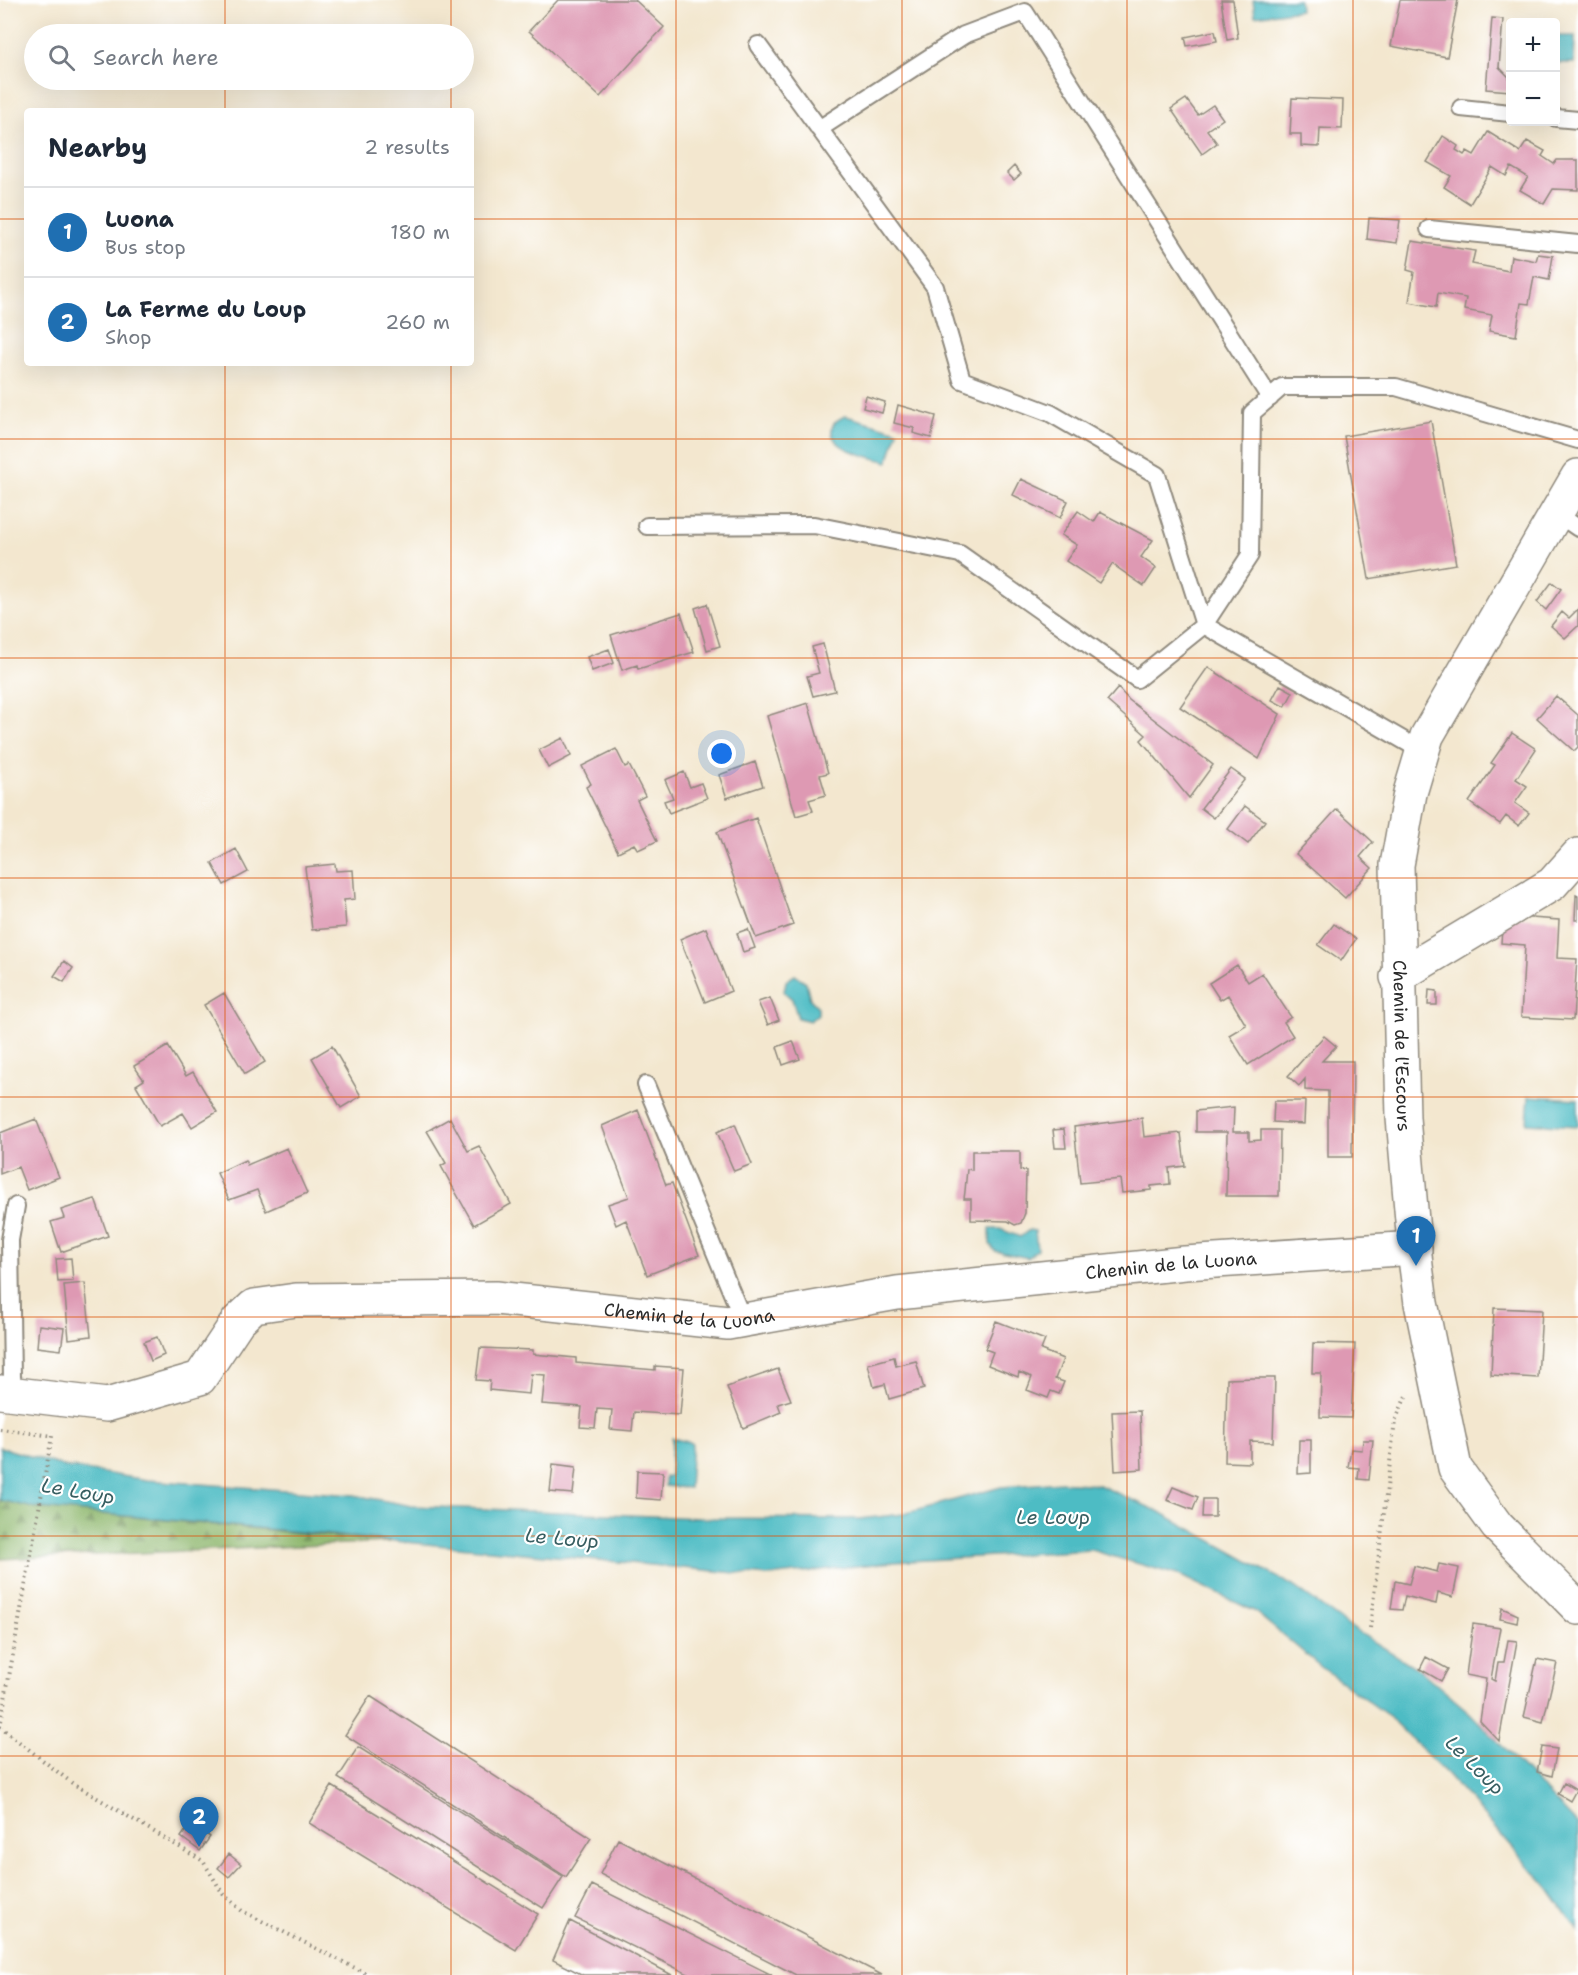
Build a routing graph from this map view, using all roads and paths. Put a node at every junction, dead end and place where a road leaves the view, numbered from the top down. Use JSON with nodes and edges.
{"nodes":[{"id":1,"x":758,"y":45,"type":"dead end"},
{"id":2,"x":1461,"y":108,"type":"dead end"},
{"id":3,"x":1506,"y":113,"type":"edge"},
{"id":4,"x":1560,"y":118,"type":"edge"},
{"id":5,"x":1578,"y":120,"type":"edge"},
{"id":6,"x":819,"y":129,"type":"junction"},
{"id":7,"x":1429,"y":229,"type":"dead end"},
{"id":8,"x":1578,"y":244,"type":"edge"},
{"id":9,"x":1270,"y":398,"type":"junction"},
{"id":10,"x":1578,"y":440,"type":"edge"},
{"id":11,"x":1578,"y":476,"type":"edge"},
{"id":12,"x":1567,"y":521,"type":"edge"},
{"id":13,"x":647,"y":526,"type":"dead end"},
{"id":14,"x":1204,"y":625,"type":"junction"},
{"id":15,"x":1422,"y":751,"type":"junction"},
{"id":16,"x":1578,"y":855,"type":"edge"},
{"id":17,"x":1397,"y":976,"type":"junction"},
{"id":18,"x":646,"y":1085,"type":"dead end"},
{"id":19,"x":16,"y":1206,"type":"dead end"},
{"id":20,"x":1415,"y":1248,"type":"junction"},
{"id":21,"x":743,"y":1320,"type":"junction"},
{"id":22,"x":1408,"y":1391,"type":"dead end"},
{"id":23,"x":8,"y":1393,"type":"edge"},
{"id":24,"x":0,"y":1429,"type":"edge"},
{"id":25,"x":1578,"y":1608,"type":"edge"},
{"id":26,"x":1370,"y":1628,"type":"dead end"},
{"id":27,"x":0,"y":1727,"type":"edge"},
{"id":28,"x":369,"y":1975,"type":"edge"}],
"edges":[{"from":1,"to":6,"type":"lane"},
{"from":2,"to":3,"type":"lane"},
{"from":4,"to":5,"type":"lane"},
{"from":6,"to":9,"type":"lane"},
{"from":6,"to":14,"type":"lane"},
{"from":7,"to":8,"type":"lane"},
{"from":9,"to":10,"type":"lane"},
{"from":9,"to":14,"type":"lane"},
{"from":11,"to":12,"type":"street","name":"Chemin de l'Escours"},
{"from":12,"to":15,"type":"street","name":"Chemin de l'Escours"},
{"from":13,"to":14,"type":"lane"},
{"from":14,"to":15,"type":"lane"},
{"from":15,"to":17,"type":"street","name":"Chemin de l'Escours"},
{"from":16,"to":17,"type":"street"},
{"from":17,"to":20,"type":"street","name":"Chemin de l'Escours"},
{"from":18,"to":21,"type":"lane"},
{"from":19,"to":23,"type":"lane"},
{"from":20,"to":21,"type":"street","name":"Chemin de la Luona"},
{"from":20,"to":25,"type":"street","name":"Chemin de l'Escours"},
{"from":21,"to":23,"type":"street","name":"Chemin de la Luona"},
{"from":22,"to":26,"type":"path"},
{"from":24,"to":27,"type":"path"},
{"from":27,"to":28,"type":"path"}]}
